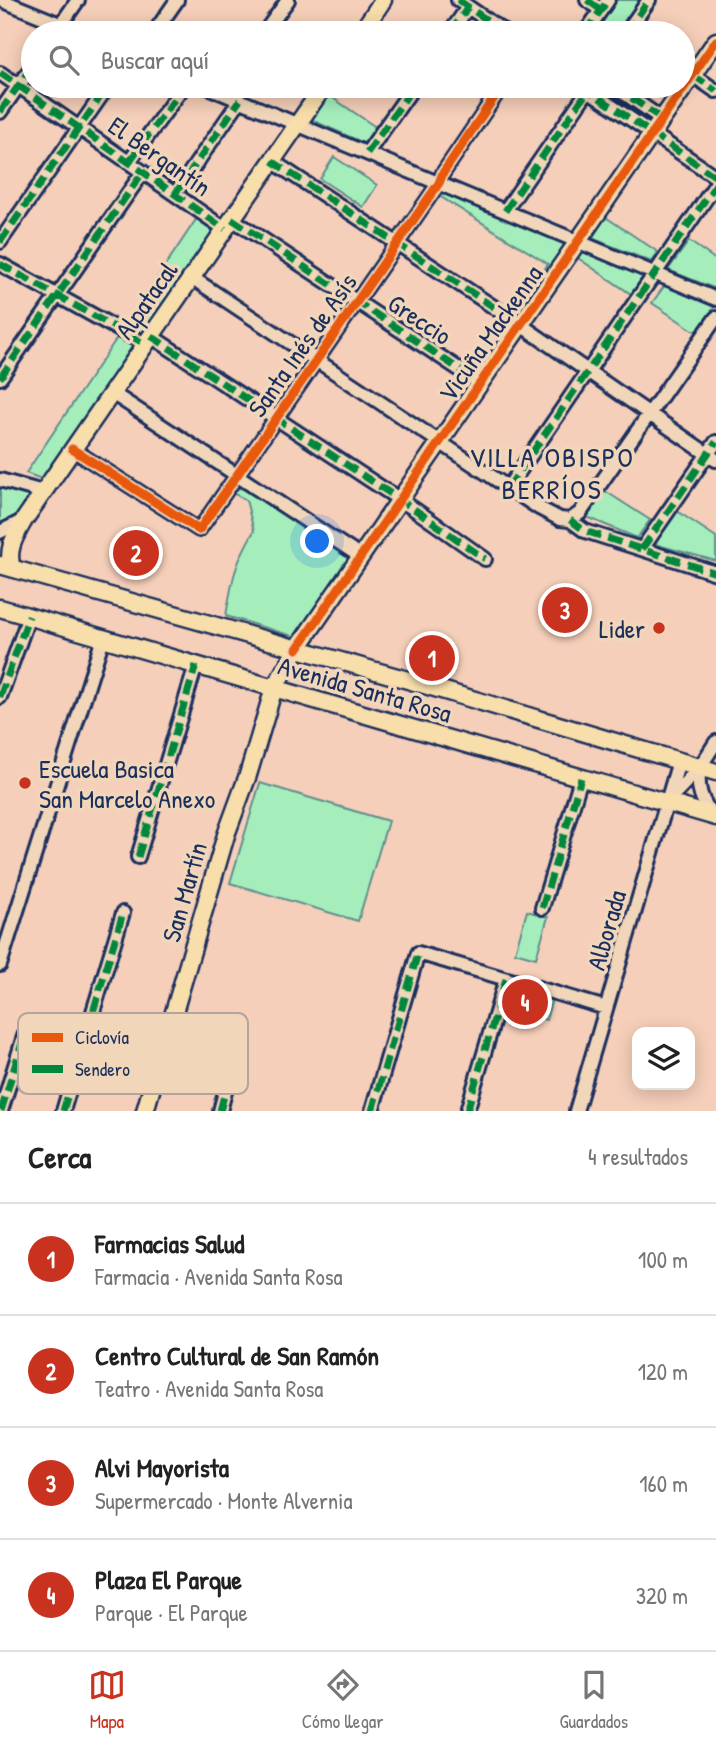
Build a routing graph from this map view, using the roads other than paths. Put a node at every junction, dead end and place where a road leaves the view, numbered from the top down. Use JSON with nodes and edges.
{"nodes":[{"id":1,"x":1,"y":0,"type":"edge"},
{"id":2,"x":78,"y":0,"type":"edge"},
{"id":3,"x":177,"y":0,"type":"edge"},
{"id":4,"x":288,"y":0,"type":"edge"},
{"id":5,"x":383,"y":0,"type":"edge"},
{"id":6,"x":587,"y":0,"type":"edge"},
{"id":7,"x":649,"y":0,"type":"edge"},
{"id":8,"x":463,"y":4,"type":"edge"},
{"id":9,"x":605,"y":5,"type":"edge"},
{"id":10,"x":42,"y":21,"type":"edge"},
{"id":11,"x":64,"y":21,"type":"edge"},
{"id":12,"x":162,"y":21,"type":"edge"},
{"id":13,"x":273,"y":21,"type":"edge"},
{"id":14,"x":368,"y":21,"type":"edge"},
{"id":15,"x":455,"y":21,"type":"edge"},
{"id":16,"x":488,"y":21,"type":"edge"},
{"id":17,"x":594,"y":21,"type":"edge"},
{"id":18,"x":634,"y":21,"type":"edge"},
{"id":19,"x":716,"y":41,"type":"edge"},
{"id":20,"x":695,"y":71,"type":"edge"},
{"id":21,"x":0,"y":73,"type":"edge"},
{"id":22,"x":695,"y":77,"type":"edge"},
{"id":23,"x":21,"y":83,"type":"edge"},
{"id":24,"x":19,"y":86,"type":"junction"},
{"id":25,"x":716,"y":91,"type":"edge"},
{"id":26,"x":36,"y":98,"type":"edge"},
{"id":27,"x":100,"y":98,"type":"edge"},
{"id":28,"x":175,"y":98,"type":"edge"},
{"id":29,"x":237,"y":98,"type":"edge"},
{"id":30,"x":316,"y":98,"type":"edge"},
{"id":31,"x":406,"y":98,"type":"edge"},
{"id":32,"x":494,"y":98,"type":"edge"},
{"id":33,"x":580,"y":98,"type":"edge"},
{"id":34,"x":602,"y":98,"type":"edge"},
{"id":35,"x":631,"y":98,"type":"edge"},
{"id":36,"x":676,"y":98,"type":"edge"},
{"id":37,"x":240,"y":100,"type":"junction"},
{"id":38,"x":0,"y":112,"type":"edge"},
{"id":39,"x":662,"y":119,"type":"junction"},
{"id":40,"x":298,"y":124,"type":"junction"},
{"id":41,"x":79,"y":128,"type":"junction"},
{"id":42,"x":652,"y":134,"type":"junction"},
{"id":43,"x":367,"y":153,"type":"junction"},
{"id":44,"x":272,"y":160,"type":"junction"},
{"id":45,"x":129,"y":162,"type":"junction"},
{"id":46,"x":143,"y":172,"type":"junction"},
{"id":47,"x":716,"y":177,"type":"edge"},
{"id":48,"x":439,"y":183,"type":"junction"},
{"id":49,"x":716,"y":184,"type":"edge"},
{"id":50,"x":175,"y":194,"type":"junction"},
{"id":51,"x":505,"y":211,"type":"junction"},
{"id":52,"x":228,"y":224,"type":"junction"},
{"id":53,"x":578,"y":241,"type":"junction"},
{"id":54,"x":0,"y":242,"type":"edge"},
{"id":55,"x":397,"y":243,"type":"junction"},
{"id":56,"x":0,"y":264,"type":"edge"},
{"id":57,"x":654,"y":273,"type":"junction"},
{"id":58,"x":191,"y":277,"type":"junction"},
{"id":59,"x":57,"y":296,"type":"junction"},
{"id":60,"x":716,"y":299,"type":"edge"},
{"id":61,"x":356,"y":302,"type":"junction"},
{"id":62,"x":716,"y":318,"type":"edge"},
{"id":63,"x":521,"y":325,"type":"junction"},
{"id":64,"x":148,"y":340,"type":"junction"},
{"id":65,"x":317,"y":360,"type":"junction"},
{"id":66,"x":588,"y":371,"type":"junction"},
{"id":67,"x":0,"y":378,"type":"edge"},
{"id":68,"x":480,"y":383,"type":"junction"},
{"id":69,"x":112,"y":393,"type":"junction"},
{"id":70,"x":649,"y":414,"type":"junction"},
{"id":71,"x":276,"y":419,"type":"junction"},
{"id":72,"x":440,"y":441,"type":"junction"},
{"id":73,"x":716,"y":442,"type":"edge"},
{"id":74,"x":72,"y":449,"type":"junction"},
{"id":75,"x":712,"y":457,"type":"edge"},
{"id":76,"x":237,"y":475,"type":"junction"},
{"id":77,"x":0,"y":480,"type":"edge"},
{"id":78,"x":508,"y":488,"type":"junction"},
{"id":79,"x":44,"y":492,"type":"junction"},
{"id":80,"x":400,"y":500,"type":"junction"},
{"id":81,"x":24,"y":520,"type":"junction"},
{"id":82,"x":570,"y":520,"type":"junction"},
{"id":83,"x":0,"y":532,"type":"edge"},
{"id":84,"x":642,"y":549,"type":"junction"},
{"id":85,"x":361,"y":557,"type":"junction"},
{"id":86,"x":485,"y":559,"type":"dead end"},
{"id":87,"x":6,"y":567,"type":"edge"},
{"id":88,"x":716,"y":573,"type":"edge"},
{"id":89,"x":0,"y":608,"type":"edge"},
{"id":90,"x":29,"y":616,"type":"junction"},
{"id":91,"x":103,"y":638,"type":"junction"},
{"id":92,"x":297,"y":649,"type":"junction"},
{"id":93,"x":196,"y":665,"type":"junction"},
{"id":94,"x":274,"y":688,"type":"junction"},
{"id":95,"x":0,"y":696,"type":"edge"},
{"id":96,"x":716,"y":742,"type":"edge"},
{"id":97,"x":679,"y":761,"type":"junction"},
{"id":98,"x":708,"y":770,"type":"edge"},
{"id":99,"x":581,"y":778,"type":"junction"},
{"id":100,"x":666,"y":803,"type":"junction"},
{"id":101,"x":715,"y":817,"type":"edge"},
{"id":102,"x":138,"y":857,"type":"dead end"},
{"id":103,"x":542,"y":908,"type":"dead end"},
{"id":104,"x":123,"y":913,"type":"dead end"},
{"id":105,"x":0,"y":965,"type":"edge"},
{"id":106,"x":506,"y":979,"type":"junction"},
{"id":107,"x":606,"y":1008,"type":"junction"},
{"id":108,"x":93,"y":1013,"type":"edge"},
{"id":109,"x":174,"y":1013,"type":"edge"},
{"id":110,"x":18,"y":1056,"type":"edge"},
{"id":111,"x":68,"y":1094,"type":"edge"},
{"id":112,"x":150,"y":1094,"type":"edge"},
{"id":113,"x":224,"y":1094,"type":"edge"},
{"id":114,"x":1,"y":1111,"type":"edge"},
{"id":115,"x":63,"y":1111,"type":"edge"},
{"id":116,"x":145,"y":1111,"type":"edge"},
{"id":117,"x":220,"y":1111,"type":"edge"},
{"id":118,"x":372,"y":1111,"type":"edge"},
{"id":119,"x":467,"y":1111,"type":"edge"},
{"id":120,"x":576,"y":1111,"type":"edge"}],
"edges":[{"from":1,"to":10,"type":"street"},
{"from":2,"to":11,"type":"street"},
{"from":3,"to":12,"type":"street"},
{"from":4,"to":13,"type":"street"},
{"from":5,"to":14,"type":"main road"},
{"from":6,"to":9,"type":"street"},
{"from":7,"to":18,"type":"street"},
{"from":8,"to":15,"type":"street"},
{"from":8,"to":16,"type":"street"},
{"from":9,"to":17,"type":"street"},
{"from":19,"to":20,"type":"main road","name":"Vicuña Mackenna"},
{"from":21,"to":24,"type":"street","name":"El Bergantín"},
{"from":22,"to":25,"type":"street"},
{"from":23,"to":24,"type":"street"},
{"from":24,"to":38,"type":"street"},
{"from":26,"to":41,"type":"street","name":"El Bergantín"},
{"from":27,"to":41,"type":"street"},
{"from":28,"to":45,"type":"street"},
{"from":29,"to":37,"type":"street"},
{"from":30,"to":40,"type":"main road","name":"Alpatacal"},
{"from":31,"to":43,"type":"street"},
{"from":32,"to":48,"type":"street","name":"Santa Inés de Asís"},
{"from":33,"to":51,"type":"street"},
{"from":34,"to":42,"type":"street"},
{"from":35,"to":39,"type":"street"},
{"from":36,"to":39,"type":"main road","name":"Vicuña Mackenna"},
{"from":37,"to":40,"type":"street"},
{"from":37,"to":50,"type":"street"},
{"from":39,"to":42,"type":"main road","name":"Vicuña Mackenna"},
{"from":40,"to":43,"type":"street"},
{"from":40,"to":44,"type":"main road","name":"Alpatacal"},
{"from":41,"to":45,"type":"street","name":"El Bergantín"},
{"from":41,"to":54,"type":"street"},
{"from":42,"to":47,"type":"street"},
{"from":42,"to":53,"type":"main road","name":"Vicuña Mackenna"},
{"from":43,"to":48,"type":"street"},
{"from":44,"to":52,"type":"main road","name":"Alpatacal"},
{"from":44,"to":55,"type":"street"},
{"from":45,"to":46,"type":"street","name":"El Bergantín"},
{"from":46,"to":50,"type":"street","name":"El Bergantín"},
{"from":46,"to":59,"type":"street"},
{"from":48,"to":51,"type":"street"},
{"from":48,"to":55,"type":"street","name":"Santa Inés de Asís"},
{"from":49,"to":57,"type":"street"},
{"from":50,"to":52,"type":"street","name":"El Bergantín"},
{"from":51,"to":53,"type":"street"},
{"from":52,"to":58,"type":"main road","name":"Alpatacal"},
{"from":52,"to":61,"type":"street","name":"Greccio"},
{"from":53,"to":57,"type":"street"},
{"from":53,"to":63,"type":"main road","name":"Vicuña Mackenna"},
{"from":55,"to":61,"type":"street","name":"Santa Inés de Asís"},
{"from":55,"to":63,"type":"street"},
{"from":56,"to":59,"type":"street"},
{"from":57,"to":60,"type":"street"},
{"from":57,"to":66,"type":"street"},
{"from":58,"to":64,"type":"main road","name":"Alpatacal"},
{"from":58,"to":65,"type":"street"},
{"from":59,"to":64,"type":"street"},
{"from":59,"to":67,"type":"street"},
{"from":61,"to":65,"type":"street","name":"Santa Inés de Asís"},
{"from":61,"to":68,"type":"street","name":"Greccio"},
{"from":62,"to":70,"type":"street"},
{"from":63,"to":66,"type":"street"},
{"from":63,"to":68,"type":"main road","name":"Vicuña Mackenna"},
{"from":64,"to":69,"type":"main road","name":"Alpatacal"},
{"from":64,"to":71,"type":"street"},
{"from":65,"to":71,"type":"street","name":"Santa Inés de Asís"},
{"from":65,"to":72,"type":"street"},
{"from":66,"to":70,"type":"street"},
{"from":66,"to":78,"type":"street"},
{"from":68,"to":72,"type":"main road","name":"Vicuña Mackenna"},
{"from":69,"to":74,"type":"main road","name":"Alpatacal"},
{"from":69,"to":76,"type":"street"},
{"from":70,"to":75,"type":"street"},
{"from":70,"to":82,"type":"street"},
{"from":71,"to":76,"type":"street","name":"Santa Inés de Asís"},
{"from":71,"to":80,"type":"street"},
{"from":72,"to":78,"type":"street"},
{"from":72,"to":80,"type":"main road","name":"Vicuña Mackenna"},
{"from":73,"to":75,"type":"street"},
{"from":74,"to":76,"type":"street","name":"Santa Inés de Asís"},
{"from":74,"to":79,"type":"main road","name":"Alpatacal"},
{"from":75,"to":84,"type":"street"},
{"from":76,"to":85,"type":"street"},
{"from":77,"to":79,"type":"street"},
{"from":78,"to":82,"type":"street"},
{"from":79,"to":81,"type":"main road","name":"Alpatacal"},
{"from":80,"to":85,"type":"main road","name":"Vicuña Mackenna"},
{"from":80,"to":86,"type":"street"},
{"from":81,"to":83,"type":"street","name":"Alpatacal"},
{"from":81,"to":87,"type":"main road"},
{"from":82,"to":84,"type":"street"},
{"from":84,"to":88,"type":"street"},
{"from":85,"to":92,"type":"main road","name":"Vicuña Mackenna"},
{"from":87,"to":92,"type":"main road","name":"Avenida Santa Rosa"},
{"from":89,"to":90,"type":"main road","name":"Avenida Santa Rosa"},
{"from":90,"to":91,"type":"main road","name":"Avenida Santa Rosa"},
{"from":90,"to":95,"type":"street"},
{"from":91,"to":93,"type":"main road","name":"Avenida Santa Rosa"},
{"from":91,"to":105,"type":"street"},
{"from":92,"to":94,"type":"main road","name":"Vicuña Mackenna"},
{"from":92,"to":97,"type":"main road","name":"Avenida Santa Rosa"},
{"from":93,"to":94,"type":"main road","name":"Avenida Santa Rosa"},
{"from":93,"to":102,"type":"street"},
{"from":94,"to":99,"type":"main road","name":"Avenida Santa Rosa"},
{"from":94,"to":109,"type":"main road","name":"San Martín"},
{"from":96,"to":98,"type":"street"},
{"from":97,"to":98,"type":"main road","name":"Avenida Santa Rosa"},
{"from":97,"to":100,"type":"street","name":"Alborada"},
{"from":98,"to":100,"type":"street"},
{"from":98,"to":101,"type":"street"},
{"from":99,"to":100,"type":"main road","name":"Avenida Santa Rosa"},
{"from":99,"to":103,"type":"street"},
{"from":100,"to":101,"type":"main road","name":"Avenida Santa Rosa"},
{"from":100,"to":107,"type":"street","name":"Alborada"},
{"from":104,"to":108,"type":"street"},
{"from":106,"to":107,"type":"street"},
{"from":106,"to":118,"type":"street"},
{"from":106,"to":119,"type":"street"},
{"from":107,"to":120,"type":"street","name":"Alborada"},
{"from":110,"to":114,"type":"street"},
{"from":111,"to":115,"type":"street"},
{"from":112,"to":116,"type":"main road","name":"San Martín"},
{"from":113,"to":117,"type":"street"}]}
